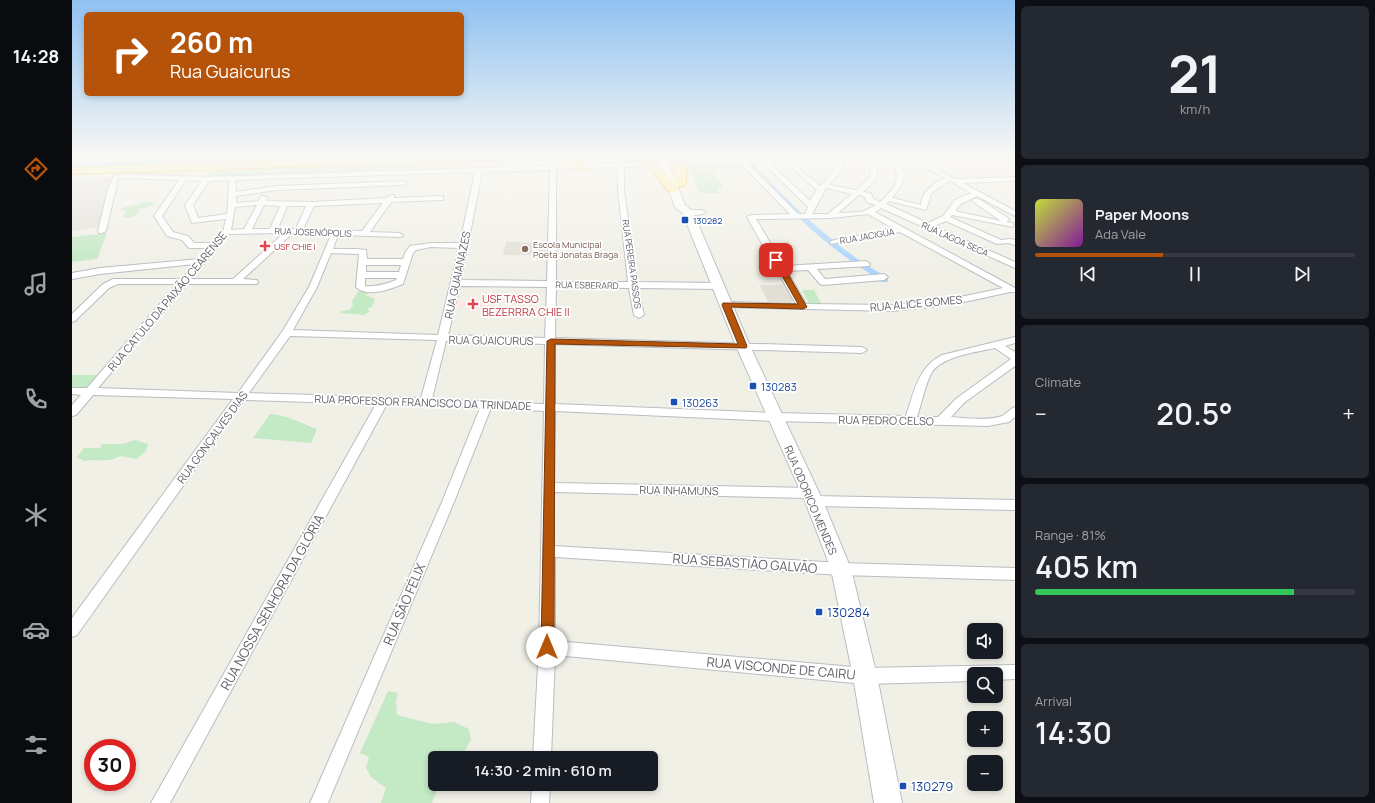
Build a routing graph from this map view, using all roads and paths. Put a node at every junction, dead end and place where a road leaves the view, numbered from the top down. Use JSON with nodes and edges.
{"nodes":[{"id":1,"x":110,"y":194,"type":"edge"},
{"id":2,"x":173,"y":194,"type":"edge"},
{"id":3,"x":197,"y":194,"type":"edge"},
{"id":4,"x":233,"y":194,"type":"edge"},
{"id":5,"x":266,"y":194,"type":"edge"},
{"id":6,"x":283,"y":194,"type":"edge"},
{"id":7,"x":336,"y":194,"type":"edge"},
{"id":8,"x":336,"y":194,"type":"edge"},
{"id":9,"x":344,"y":194,"type":"edge"},
{"id":10,"x":393,"y":194,"type":"edge"},
{"id":11,"x":475,"y":194,"type":"edge"},
{"id":12,"x":553,"y":194,"type":"edge"},
{"id":13,"x":623,"y":194,"type":"edge"},
{"id":14,"x":678,"y":194,"type":"edge"},
{"id":15,"x":779,"y":194,"type":"edge"},
{"id":16,"x":800,"y":194,"type":"edge"},
{"id":17,"x":819,"y":194,"type":"edge"},
{"id":18,"x":854,"y":194,"type":"edge"},
{"id":19,"x":865,"y":194,"type":"edge"},
{"id":20,"x":891,"y":194,"type":"edge"},
{"id":21,"x":928,"y":194,"type":"edge"},
{"id":22,"x":973,"y":195,"type":"junction"},
{"id":23,"x":289,"y":197,"type":"junction"},
{"id":24,"x":315,"y":197,"type":"junction"},
{"id":25,"x":440,"y":198,"type":"dead end"},
{"id":26,"x":888,"y":199,"type":"junction"},
{"id":27,"x":388,"y":200,"type":"junction"},
{"id":28,"x":261,"y":203,"type":"junction"},
{"id":29,"x":232,"y":205,"type":"junction"},
{"id":30,"x":881,"y":205,"type":"junction"},
{"id":31,"x":811,"y":206,"type":"junction"},
{"id":32,"x":1011,"y":210,"type":"edge"},
{"id":33,"x":688,"y":212,"type":"junction"},
{"id":34,"x":702,"y":212,"type":"dead end"},
{"id":35,"x":869,"y":212,"type":"junction"},
{"id":36,"x":951,"y":212,"type":"junction"},
{"id":37,"x":1015,"y":214,"type":"edge"},
{"id":38,"x":231,"y":216,"type":"junction"},
{"id":39,"x":802,"y":216,"type":"junction"},
{"id":40,"x":830,"y":216,"type":"junction"},
{"id":41,"x":946,"y":218,"type":"junction"},
{"id":42,"x":927,"y":226,"type":"junction"},
{"id":43,"x":1012,"y":227,"type":"edge"},
{"id":44,"x":899,"y":230,"type":"junction"},
{"id":45,"x":102,"y":231,"type":"dead end"},
{"id":46,"x":273,"y":231,"type":"junction"},
{"id":47,"x":227,"y":232,"type":"junction"},
{"id":48,"x":247,"y":232,"type":"junction"},
{"id":49,"x":295,"y":232,"type":"junction"},
{"id":50,"x":335,"y":234,"type":"junction"},
{"id":51,"x":364,"y":234,"type":"junction"},
{"id":52,"x":399,"y":235,"type":"dead end"},
{"id":53,"x":834,"y":242,"type":"dead end"},
{"id":54,"x":1015,"y":243,"type":"edge"},
{"id":55,"x":216,"y":245,"type":"junction"},
{"id":56,"x":463,"y":246,"type":"junction"},
{"id":57,"x":328,"y":251,"type":"junction"},
{"id":58,"x":201,"y":261,"type":"junction"},
{"id":59,"x":363,"y":262,"type":"junction"},
{"id":60,"x":406,"y":262,"type":"junction"},
{"id":61,"x":865,"y":264,"type":"dead end"},
{"id":62,"x":1015,"y":265,"type":"edge"},
{"id":63,"x":812,"y":268,"type":"junction"},
{"id":64,"x":781,"y":269,"type":"junction"},
{"id":65,"x":360,"y":275,"type":"junction"},
{"id":66,"x":72,"y":276,"type":"edge"},
{"id":67,"x":884,"y":277,"type":"dead end"},
{"id":68,"x":402,"y":278,"type":"junction"},
{"id":69,"x":184,"y":281,"type":"junction"},
{"id":70,"x":235,"y":282,"type":"junction"},
{"id":71,"x":254,"y":282,"type":"dead end"},
{"id":72,"x":456,"y":284,"type":"junction"},
{"id":73,"x":552,"y":285,"type":"junction"},
{"id":74,"x":633,"y":286,"type":"junction"},
{"id":75,"x":718,"y":286,"type":"junction"},
{"id":76,"x":1012,"y":290,"type":"edge"},
{"id":77,"x":726,"y":305,"type":"junction"},
{"id":78,"x":803,"y":307,"type":"junction"},
{"id":79,"x":639,"y":315,"type":"dead end"},
{"id":80,"x":72,"y":319,"type":"edge"},
{"id":81,"x":287,"y":333,"type":"junction"},
{"id":82,"x":442,"y":339,"type":"junction"},
{"id":83,"x":1015,"y":340,"type":"edge"},
{"id":84,"x":551,"y":341,"type":"junction"},
{"id":85,"x":743,"y":346,"type":"junction"},
{"id":86,"x":997,"y":346,"type":"junction"},
{"id":87,"x":862,"y":350,"type":"dead end"},
{"id":88,"x":1015,"y":357,"type":"edge"},
{"id":89,"x":1015,"y":361,"type":"edge"},
{"id":90,"x":72,"y":391,"type":"edge"},
{"id":91,"x":89,"y":392,"type":"junction"},
{"id":92,"x":243,"y":396,"type":"junction"},
{"id":93,"x":383,"y":400,"type":"junction"},
{"id":94,"x":426,"y":402,"type":"junction"},
{"id":95,"x":487,"y":405,"type":"junction"},
{"id":96,"x":549,"y":407,"type":"junction"},
{"id":97,"x":1015,"y":411,"type":"edge"},
{"id":98,"x":72,"y":412,"type":"edge"},
{"id":99,"x":775,"y":417,"type":"junction"},
{"id":100,"x":910,"y":420,"type":"junction"},
{"id":101,"x":941,"y":421,"type":"junction"},
{"id":102,"x":548,"y":487,"type":"junction"},
{"id":103,"x":812,"y":497,"type":"junction"},
{"id":104,"x":1015,"y":505,"type":"edge"},
{"id":105,"x":548,"y":551,"type":"junction"},
{"id":106,"x":841,"y":569,"type":"junction"},
{"id":107,"x":1015,"y":574,"type":"edge"},
{"id":108,"x":72,"y":630,"type":"edge"},
{"id":109,"x":547,"y":647,"type":"junction"},
{"id":110,"x":1015,"y":672,"type":"edge"},
{"id":111,"x":865,"y":676,"type":"junction"},
{"id":112,"x":542,"y":751,"type":"edge"},
{"id":113,"x":541,"y":791,"type":"edge"},
{"id":114,"x":160,"y":803,"type":"edge"},
{"id":115,"x":319,"y":803,"type":"edge"},
{"id":116,"x":540,"y":803,"type":"edge"},
{"id":117,"x":888,"y":803,"type":"edge"}],
"edges":[{"from":1,"to":45,"type":"street"},
{"from":2,"to":55,"type":"street"},
{"from":3,"to":38,"type":"street"},
{"from":4,"to":29,"type":"street","name":"RUA CATULO DA PAIXÃO CEARENSE"},
{"from":5,"to":28,"type":"street"},
{"from":6,"to":23,"type":"street"},
{"from":7,"to":24,"type":"street"},
{"from":8,"to":24,"type":"street"},
{"from":9,"to":27,"type":"street"},
{"from":10,"to":27,"type":"street"},
{"from":11,"to":56,"type":"street","name":"RUA GUAIANAZES"},
{"from":12,"to":73,"type":"street"},
{"from":13,"to":74,"type":"street","name":"RUA PEREIRA PASSOS"},
{"from":14,"to":33,"type":"main road","name":"RUA ODORICO MENDES"},
{"from":15,"to":39,"type":"street"},
{"from":16,"to":31,"type":"street"},
{"from":17,"to":31,"type":"street"},
{"from":18,"to":40,"type":"street"},
{"from":19,"to":30,"type":"street","name":"RUA LAGOA SECA"},
{"from":20,"to":26,"type":"street"},
{"from":21,"to":26,"type":"street"},
{"from":22,"to":32,"type":"street"},
{"from":22,"to":36,"type":"street"},
{"from":22,"to":43,"type":"street"},
{"from":23,"to":24,"type":"street"},
{"from":23,"to":24,"type":"street"},
{"from":23,"to":28,"type":"street"},
{"from":23,"to":46,"type":"street"},
{"from":24,"to":49,"type":"street"},
{"from":25,"to":27,"type":"street"},
{"from":26,"to":30,"type":"street"},
{"from":27,"to":51,"type":"street"},
{"from":28,"to":29,"type":"street"},
{"from":28,"to":48,"type":"street"},
{"from":29,"to":38,"type":"street","name":"RUA CATULO DA PAIXÃO CEARENSE"},
{"from":30,"to":35,"type":"street"},
{"from":30,"to":42,"type":"street","name":"RUA LAGOA SECA"},
{"from":31,"to":39,"type":"street"},
{"from":32,"to":37,"type":"street"},
{"from":33,"to":34,"type":"street"},
{"from":33,"to":75,"type":"main road","name":"RUA ODORICO MENDES"},
{"from":35,"to":40,"type":"street"},
{"from":35,"to":44,"type":"street"},
{"from":36,"to":41,"type":"street"},
{"from":36,"to":43,"type":"street"},
{"from":38,"to":47,"type":"street","name":"RUA CATULO DA PAIXÃO CEARENSE"},
{"from":39,"to":40,"type":"street"},
{"from":39,"to":64,"type":"street"},
{"from":41,"to":42,"type":"street"},
{"from":41,"to":54,"type":"street"},
{"from":42,"to":62,"type":"street","name":"RUA LAGOA SECA"},
{"from":44,"to":53,"type":"street","name":"RUA JACIGÚA"},
{"from":44,"to":76,"type":"street"},
{"from":46,"to":48,"type":"street","name":"RUA JOSENÓPOLIS"},
{"from":46,"to":49,"type":"street","name":"RUA JOSENÓPOLIS"},
{"from":47,"to":48,"type":"street","name":"RUA JOSENÓPOLIS"},
{"from":47,"to":55,"type":"street","name":"RUA CATULO DA PAIXÃO CEARENSE"},
{"from":49,"to":50,"type":"street","name":"RUA JOSENÓPOLIS"},
{"from":49,"to":70,"type":"street"},
{"from":50,"to":51,"type":"street","name":"RUA JOSENÓPOLIS"},
{"from":50,"to":57,"type":"street","name":"RUA GONÇALVES DIAS"},
{"from":51,"to":52,"type":"street","name":"RUA JOSENÓPOLIS"},
{"from":55,"to":58,"type":"street","name":"RUA CATULO DA PAIXÃO CEARENSE"},
{"from":56,"to":60,"type":"street"},
{"from":56,"to":72,"type":"street","name":"RUA GUAIANAZES"},
{"from":57,"to":59,"type":"street"},
{"from":57,"to":81,"type":"street","name":"RUA GONÇALVES DIAS"},
{"from":58,"to":66,"type":"street"},
{"from":58,"to":69,"type":"street","name":"RUA CATULO DA PAIXÃO CEARENSE"},
{"from":59,"to":60,"type":"street"},
{"from":59,"to":65,"type":"street"},
{"from":60,"to":68,"type":"street"},
{"from":61,"to":63,"type":"street"},
{"from":63,"to":64,"type":"street"},
{"from":63,"to":67,"type":"street"},
{"from":64,"to":78,"type":"street"},
{"from":65,"to":68,"type":"street"},
{"from":65,"to":68,"type":"street"},
{"from":69,"to":70,"type":"street"},
{"from":69,"to":80,"type":"street"},
{"from":69,"to":91,"type":"street","name":"RUA CATULO DA PAIXÃO CEARENSE"},
{"from":70,"to":71,"type":"street"},
{"from":72,"to":73,"type":"street","name":"RUA ESBERARD"},
{"from":72,"to":82,"type":"street","name":"RUA GUAIANAZES"},
{"from":73,"to":74,"type":"street","name":"RUA ESBERARD"},
{"from":73,"to":84,"type":"street"},
{"from":74,"to":75,"type":"street","name":"RUA ESBERARD"},
{"from":74,"to":79,"type":"street","name":"RUA PEREIRA PASSOS"},
{"from":75,"to":77,"type":"main road","name":"RUA ODORICO MENDES"},
{"from":76,"to":78,"type":"street","name":"RUA ALICE GOMES"},
{"from":77,"to":78,"type":"street","name":"RUA ALICE GOMES"},
{"from":77,"to":85,"type":"main road","name":"RUA ODORICO MENDES"},
{"from":81,"to":82,"type":"street","name":"RUA GUAICURUS"},
{"from":81,"to":92,"type":"street","name":"RUA GONÇALVES DIAS"},
{"from":82,"to":84,"type":"street","name":"RUA GUAICURUS"},
{"from":82,"to":94,"type":"street","name":"RUA GUAIANAZES"},
{"from":83,"to":86,"type":"street"},
{"from":84,"to":85,"type":"street","name":"RUA GUAICURUS"},
{"from":84,"to":96,"type":"street"},
{"from":85,"to":87,"type":"street","name":"RUA GUAICURUS"},
{"from":85,"to":99,"type":"main road","name":"RUA ODORICO MENDES"},
{"from":86,"to":88,"type":"street"},
{"from":86,"to":100,"type":"street"},
{"from":89,"to":101,"type":"street"},
{"from":90,"to":91,"type":"street","name":"RUA PROFESSOR FRANCISCO DA TRINDADE"},
{"from":91,"to":92,"type":"street","name":"RUA PROFESSOR FRANCISCO DA TRINDADE"},
{"from":91,"to":98,"type":"street","name":"RUA CATULO DA PAIXÃO CEARENSE"},
{"from":92,"to":93,"type":"street","name":"RUA PROFESSOR FRANCISCO DA TRINDADE"},
{"from":92,"to":108,"type":"street","name":"RUA GONÇALVES DIAS"},
{"from":93,"to":94,"type":"street","name":"RUA PROFESSOR FRANCISCO DA TRINDADE"},
{"from":93,"to":114,"type":"street","name":"RUA NOSSA SENHORA DA GLÓRIA"},
{"from":94,"to":95,"type":"street","name":"RUA PROFESSOR FRANCISCO DA TRINDADE"},
{"from":95,"to":96,"type":"street","name":"RUA PROFESSOR FRANCISCO DA TRINDADE"},
{"from":95,"to":115,"type":"street","name":"RUA SÃO FÉLIX"},
{"from":96,"to":99,"type":"street","name":"RUA PROFESSOR FRANCISCO DA TRINDADE"},
{"from":96,"to":102,"type":"street"},
{"from":97,"to":101,"type":"street","name":"RUA PEDRO CELSO"},
{"from":99,"to":100,"type":"street","name":"RUA PEDRO CELSO"},
{"from":99,"to":103,"type":"main road","name":"RUA ODORICO MENDES"},
{"from":100,"to":101,"type":"street","name":"RUA PEDRO CELSO"},
{"from":102,"to":103,"type":"street","name":"RUA INHAMUNS"},
{"from":102,"to":105,"type":"street"},
{"from":103,"to":104,"type":"street","name":"RUA INHAMUNS"},
{"from":103,"to":106,"type":"main road","name":"RUA ODORICO MENDES"},
{"from":105,"to":106,"type":"street","name":"RUA SEBASTIÃO GALVÃO"},
{"from":105,"to":109,"type":"street"},
{"from":106,"to":107,"type":"street","name":"RUA SEBASTIÃO GALVÃO"},
{"from":106,"to":111,"type":"main road","name":"RUA ODORICO MENDES"},
{"from":109,"to":111,"type":"street","name":"RUA VISCONDE DE CAIRU"},
{"from":109,"to":112,"type":"street"},
{"from":110,"to":111,"type":"street","name":"RUA VISCONDE DE CAIRU"},
{"from":111,"to":117,"type":"main road","name":"RUA ODORICO MENDES"},
{"from":113,"to":116,"type":"street"}]}
